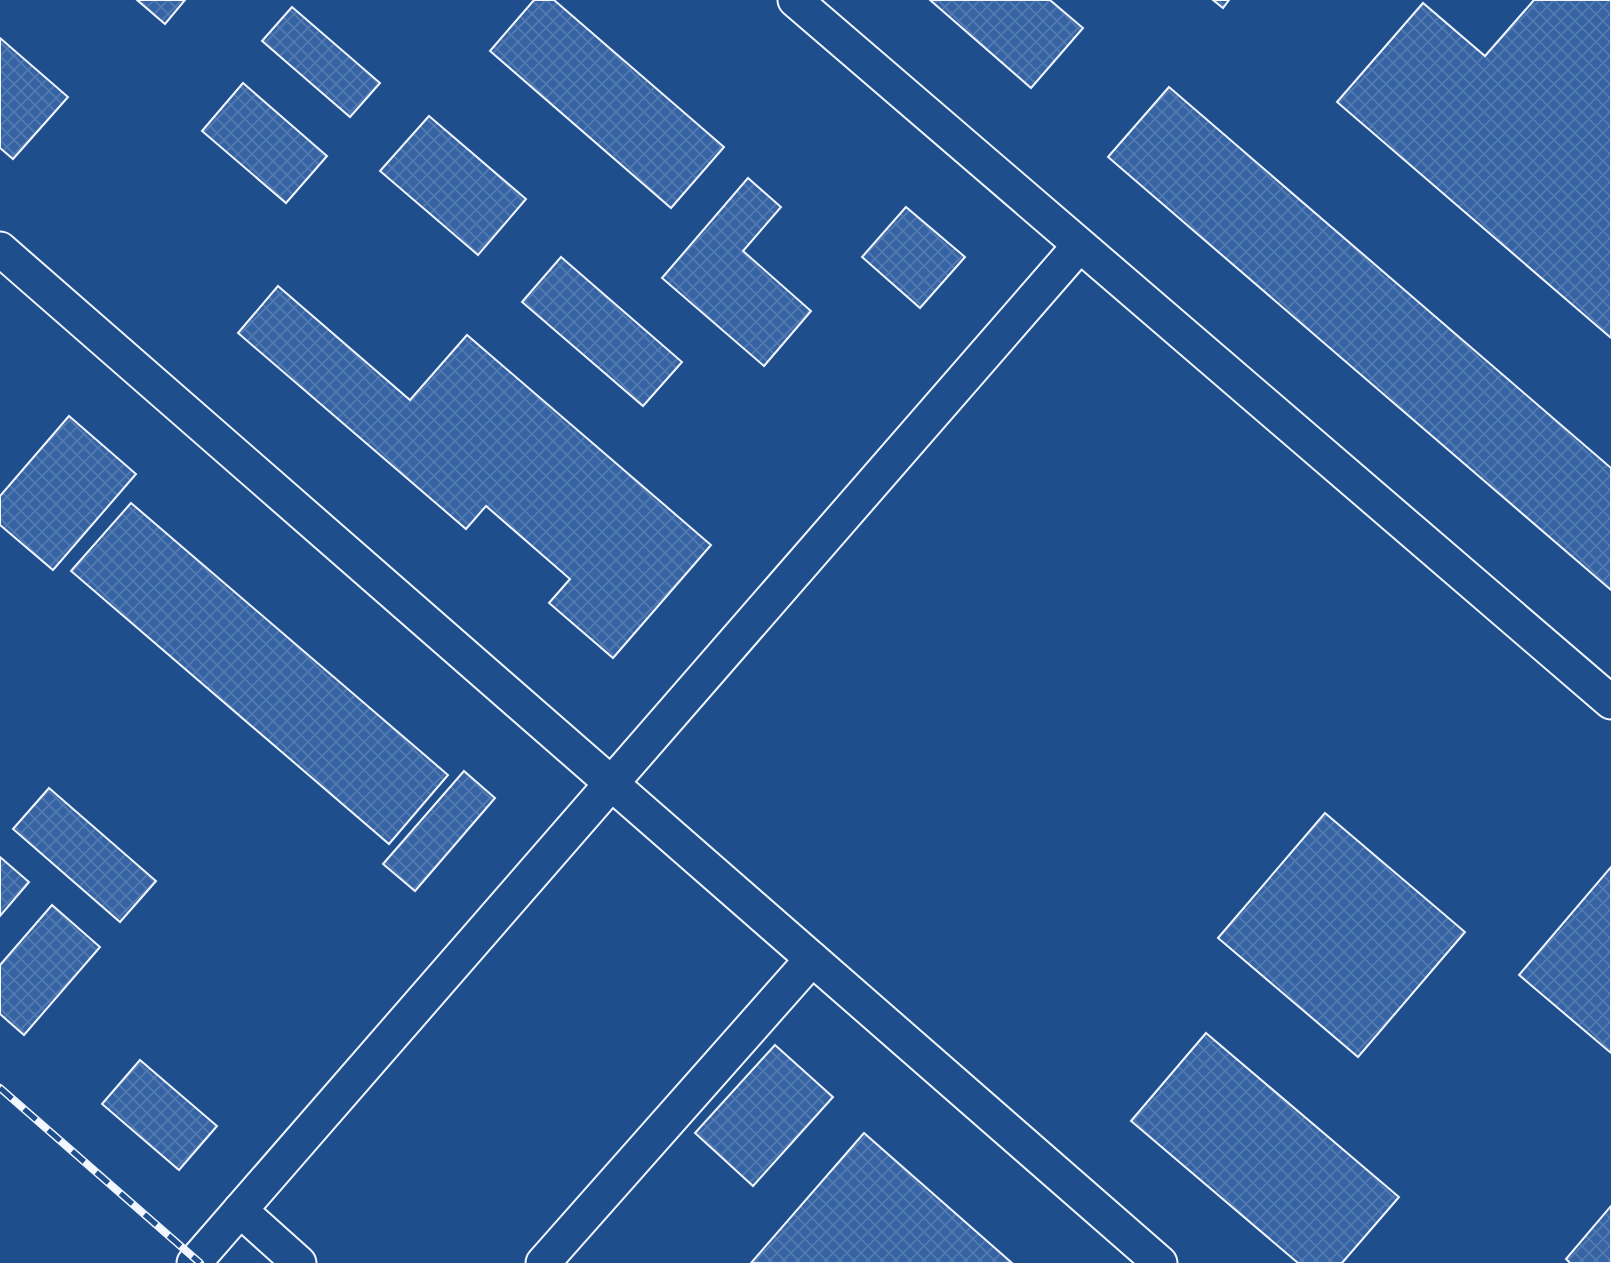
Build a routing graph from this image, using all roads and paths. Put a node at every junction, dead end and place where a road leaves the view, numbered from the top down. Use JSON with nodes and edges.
{"nodes":[{"id":1,"x":795,"y":0,"type":"edge"},
{"id":2,"x":1079,"y":246,"type":"junction"},
{"id":3,"x":0,"y":249,"type":"edge"},
{"id":4,"x":1611,"y":702,"type":"edge"},
{"id":5,"x":611,"y":785,"type":"junction"},
{"id":6,"x":812,"y":960,"type":"junction"},
{"id":7,"x":240,"y":1210,"type":"junction"},
{"id":8,"x":194,"y":1263,"type":"edge"},
{"id":9,"x":299,"y":1263,"type":"edge"},
{"id":10,"x":543,"y":1263,"type":"edge"},
{"id":11,"x":1160,"y":1263,"type":"edge"}],
"edges":[{"from":1,"to":2,"type":"street"},
{"from":2,"to":4,"type":"street"},
{"from":2,"to":5,"type":"street"},
{"from":3,"to":5,"type":"street"},
{"from":5,"to":6,"type":"street"},
{"from":5,"to":7,"type":"street"},
{"from":6,"to":10,"type":"street"},
{"from":6,"to":11,"type":"street"},
{"from":7,"to":8,"type":"street"},
{"from":7,"to":9,"type":"street"}]}
